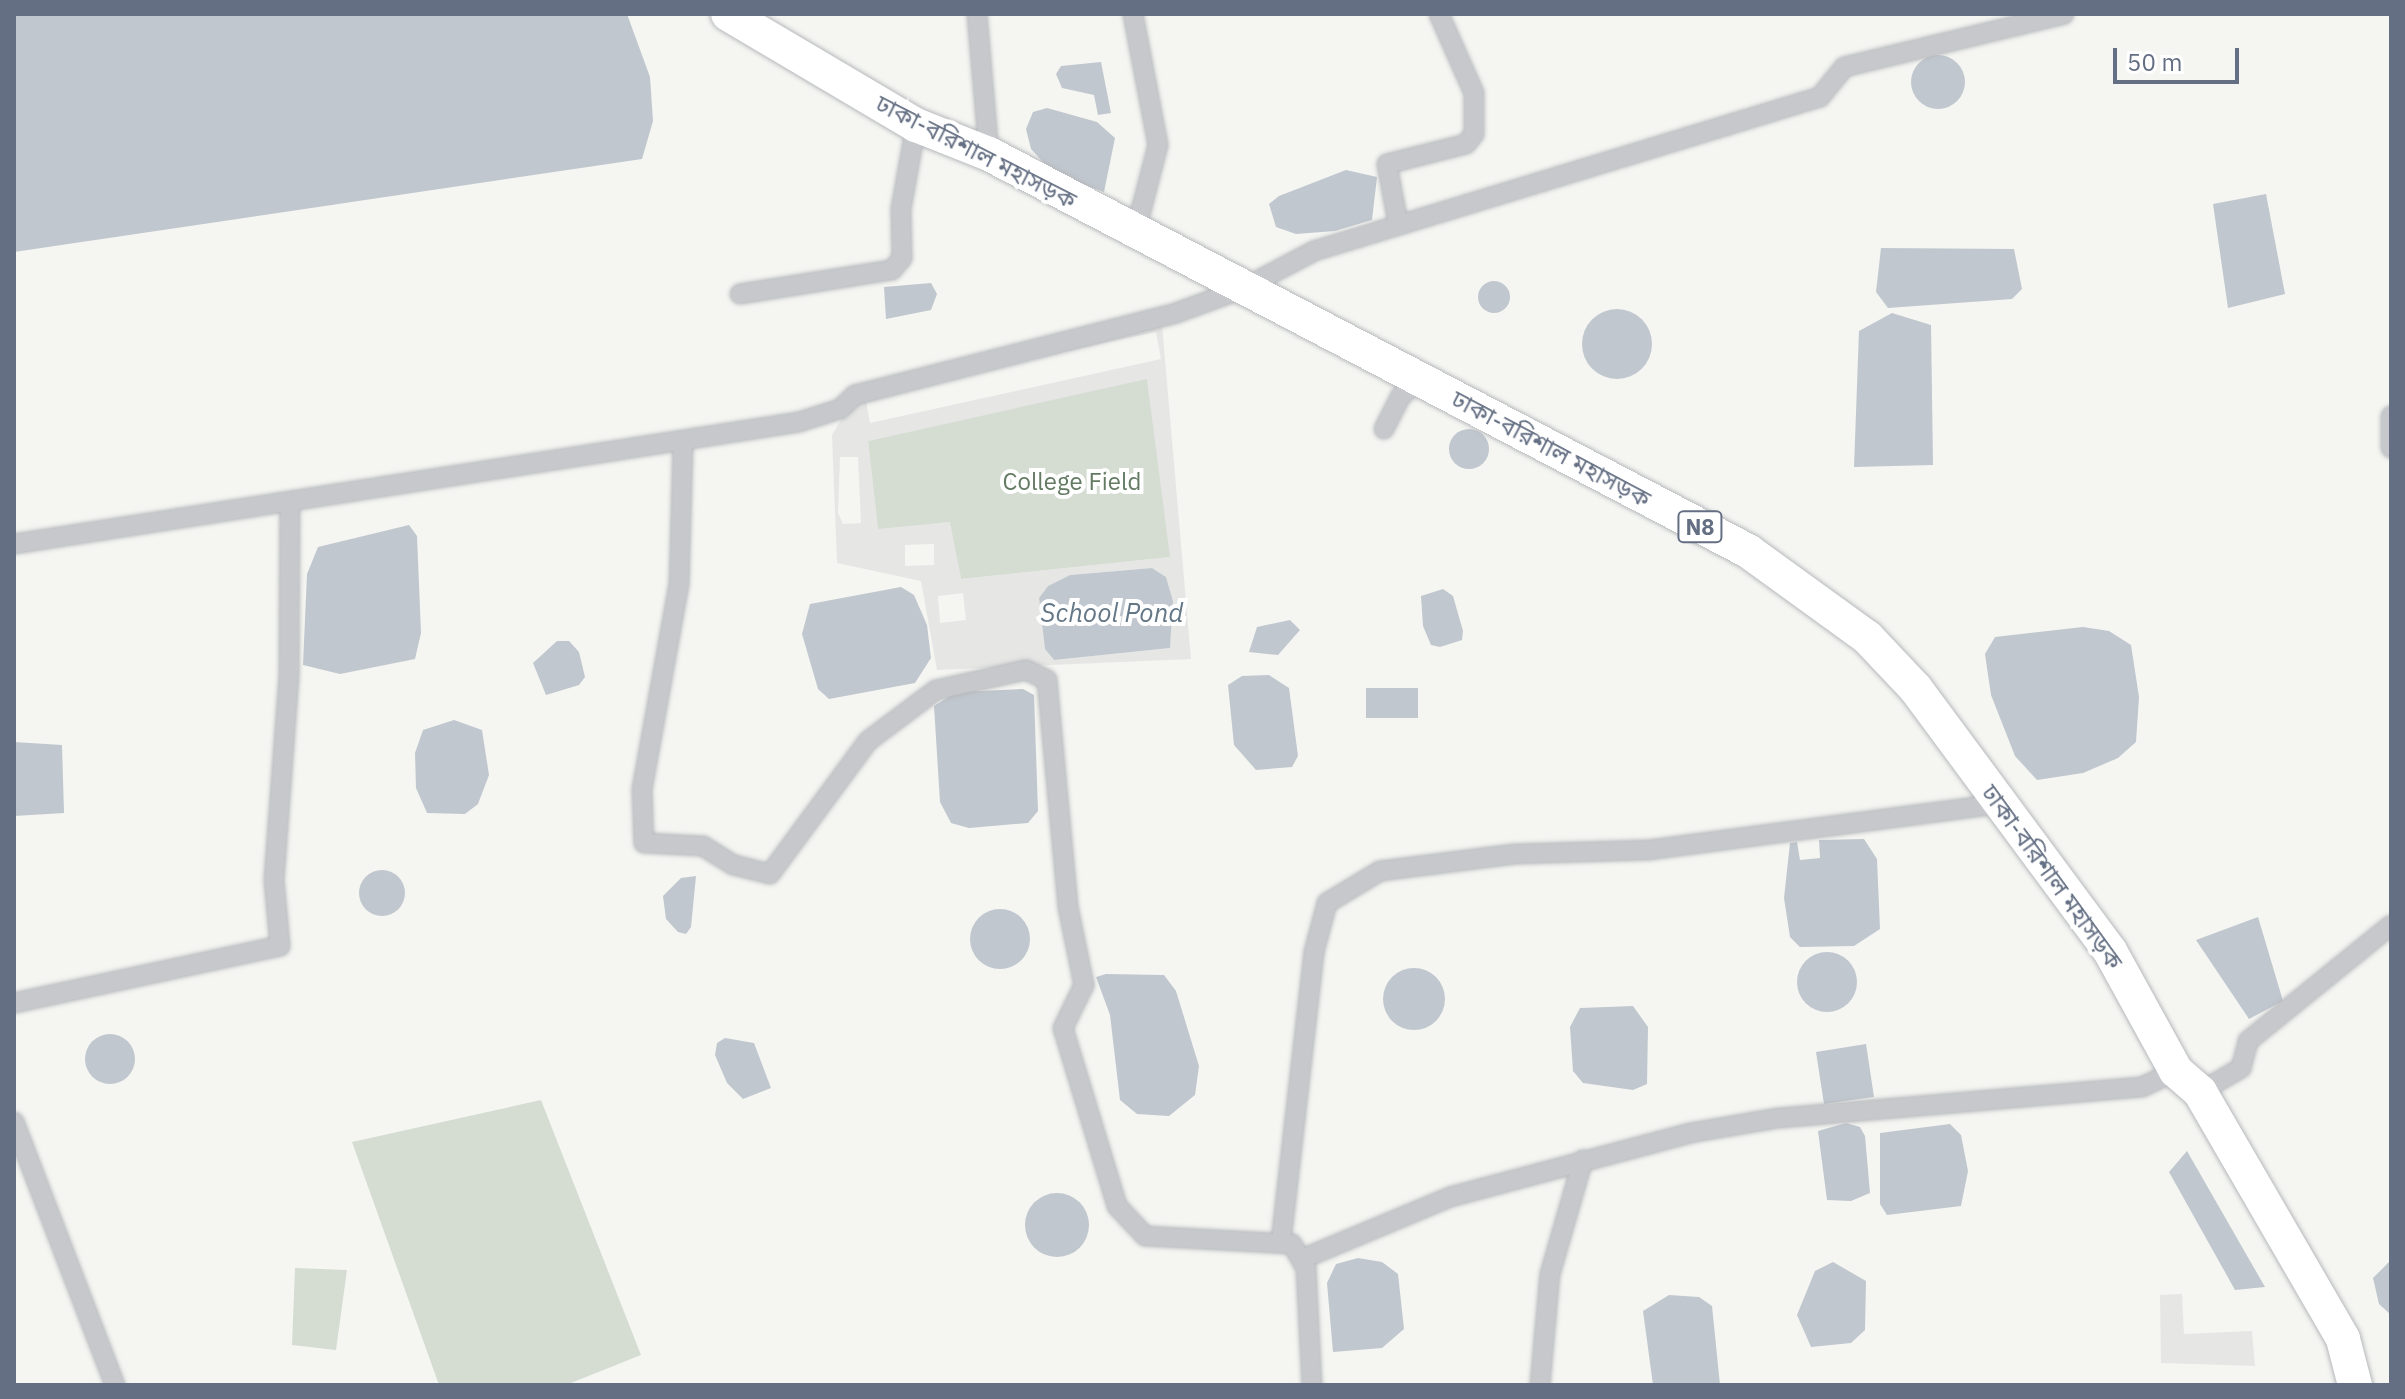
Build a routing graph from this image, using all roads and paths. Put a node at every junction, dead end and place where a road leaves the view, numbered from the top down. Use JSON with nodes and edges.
{"nodes":[{"id":1,"x":728,"y":14,"type":"edge"},
{"id":2,"x":977,"y":14,"type":"edge"},
{"id":3,"x":1133,"y":14,"type":"edge"},
{"id":4,"x":1439,"y":14,"type":"edge"},
{"id":5,"x":2064,"y":14,"type":"edge"},
{"id":6,"x":916,"y":125,"type":"junction"},
{"id":7,"x":989,"y":154,"type":"junction"},
{"id":8,"x":1398,"y":223,"type":"junction"},
{"id":9,"x":1135,"y":234,"type":"junction"},
{"id":10,"x":1242,"y":289,"type":"junction"},
{"id":11,"x":740,"y":294,"type":"dead end"},
{"id":12,"x":1421,"y":379,"type":"junction"},
{"id":13,"x":2391,"y":416,"type":"edge"},
{"id":14,"x":1384,"y":429,"type":"dead end"},
{"id":15,"x":683,"y":444,"type":"junction"},
{"id":16,"x":2391,"y":448,"type":"edge"},
{"id":17,"x":290,"y":503,"type":"junction"},
{"id":18,"x":14,"y":544,"type":"edge"},
{"id":19,"x":1998,"y":804,"type":"junction"},
{"id":20,"x":2391,"y":925,"type":"edge"},
{"id":21,"x":14,"y":1003,"type":"edge"},
{"id":22,"x":2188,"y":1082,"type":"junction"},
{"id":23,"x":14,"y":1122,"type":"edge"},
{"id":24,"x":1583,"y":1160,"type":"junction"},
{"id":25,"x":1281,"y":1242,"type":"junction"},
{"id":26,"x":1302,"y":1259,"type":"junction"},
{"id":27,"x":115,"y":1385,"type":"edge"},
{"id":28,"x":1312,"y":1385,"type":"edge"},
{"id":29,"x":1540,"y":1385,"type":"edge"},
{"id":30,"x":2355,"y":1385,"type":"edge"}],
"edges":[{"from":1,"to":6,"type":"highway","name":"ঢাকা-বরিশাল মহাসড়ক","number":"N8"},
{"from":2,"to":7,"type":"street"},
{"from":3,"to":9,"type":"street"},
{"from":4,"to":8,"type":"street"},
{"from":5,"to":8,"type":"street"},
{"from":6,"to":7,"type":"highway","name":"ঢাকা-বরিশাল মহাসড়ক","number":"N8"},
{"from":6,"to":11,"type":"street"},
{"from":7,"to":9,"type":"highway","name":"ঢাকা-বরিশাল মহাসড়ক","number":"N8"},
{"from":8,"to":10,"type":"street"},
{"from":9,"to":10,"type":"highway","name":"ঢাকা-বরিশাল মহাসড়ক","number":"N8"},
{"from":10,"to":12,"type":"highway","name":"ঢাকা-বরিশাল মহাসড়ক","number":"N8"},
{"from":10,"to":15,"type":"street"},
{"from":12,"to":14,"type":"street"},
{"from":12,"to":19,"type":"highway","name":"ঢাকা-বরিশাল মহাসড়ক","number":"N8"},
{"from":13,"to":16,"type":"street"},
{"from":15,"to":17,"type":"street"},
{"from":15,"to":25,"type":"street"},
{"from":17,"to":18,"type":"street"},
{"from":17,"to":21,"type":"street"},
{"from":19,"to":22,"type":"highway","name":"ঢাকা-বরিশাল মহাসড়ক","number":"N8"},
{"from":19,"to":25,"type":"street"},
{"from":20,"to":22,"type":"street"},
{"from":22,"to":24,"type":"street"},
{"from":22,"to":30,"type":"highway","name":"ঢাকা-বরিশাল মহাসড়ক","number":"N8"},
{"from":23,"to":27,"type":"street"},
{"from":24,"to":26,"type":"street"},
{"from":24,"to":29,"type":"street"},
{"from":25,"to":26,"type":"street"},
{"from":26,"to":28,"type":"street"}]}
